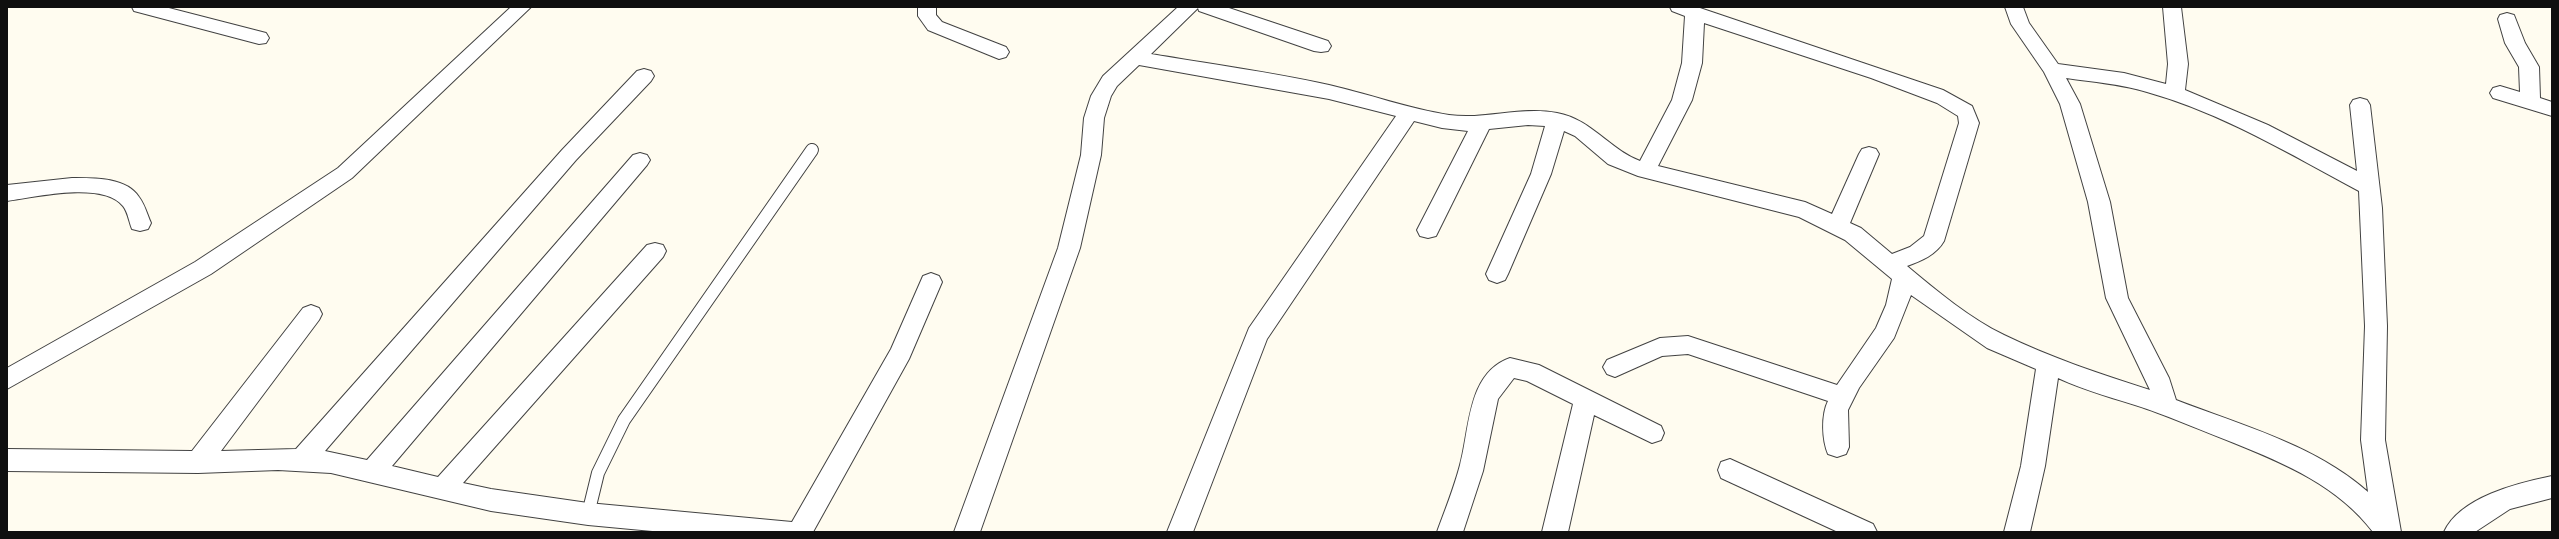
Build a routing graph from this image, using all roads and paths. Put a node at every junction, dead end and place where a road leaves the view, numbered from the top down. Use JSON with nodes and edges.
{"nodes":[{"id":1,"x":141,"y":7,"type":"edge"},
{"id":2,"x":522,"y":7,"type":"edge"},
{"id":3,"x":928,"y":7,"type":"edge"},
{"id":4,"x":1189,"y":7,"type":"edge"},
{"id":5,"x":1206,"y":7,"type":"edge"},
{"id":6,"x":2014,"y":7,"type":"edge"},
{"id":7,"x":2172,"y":7,"type":"edge"},
{"id":8,"x":1687,"y":10,"type":"edge"},
{"id":9,"x":2507,"y":19,"type":"dead end"},
{"id":10,"x":259,"y":38,"type":"dead end"},
{"id":11,"x":1322,"y":46,"type":"dead end"},
{"id":12,"x":999,"y":52,"type":"dead end"},
{"id":13,"x":1136,"y":58,"type":"junction"},
{"id":14,"x":2052,"y":70,"type":"junction"},
{"id":15,"x":644,"y":76,"type":"dead end"},
{"id":16,"x":2500,"y":93,"type":"dead end"},
{"id":17,"x":2175,"y":94,"type":"junction"},
{"id":18,"x":2530,"y":102,"type":"junction"},
{"id":19,"x":2360,"y":105,"type":"dead end"},
{"id":20,"x":2552,"y":109,"type":"edge"},
{"id":21,"x":1409,"y":112,"type":"junction"},
{"id":22,"x":1556,"y":120,"type":"junction"},
{"id":23,"x":1481,"y":124,"type":"junction"},
{"id":24,"x":812,"y":150,"type":"dead end"},
{"id":25,"x":1869,"y":154,"type":"dead end"},
{"id":26,"x":640,"y":160,"type":"dead end"},
{"id":27,"x":1645,"y":171,"type":"junction"},
{"id":28,"x":2369,"y":187,"type":"junction"},
{"id":29,"x":7,"y":193,"type":"edge"},
{"id":30,"x":140,"y":223,"type":"dead end"},
{"id":31,"x":1838,"y":226,"type":"junction"},
{"id":32,"x":1428,"y":230,"type":"dead end"},
{"id":33,"x":655,"y":251,"type":"dead end"},
{"id":34,"x":1897,"y":270,"type":"junction"},
{"id":35,"x":1497,"y":274,"type":"dead end"},
{"id":36,"x":931,"y":282,"type":"dead end"},
{"id":37,"x":312,"y":314,"type":"dead end"},
{"id":38,"x":2048,"y":364,"type":"junction"},
{"id":39,"x":1614,"y":367,"type":"dead end"},
{"id":40,"x":7,"y":379,"type":"edge"},
{"id":41,"x":1842,"y":396,"type":"junction"},
{"id":42,"x":1586,"y":400,"type":"junction"},
{"id":43,"x":2166,"y":407,"type":"junction"},
{"id":44,"x":1652,"y":433,"type":"dead end"},
{"id":45,"x":1836,"y":447,"type":"dead end"},
{"id":46,"x":7,"y":460,"type":"edge"},
{"id":47,"x":302,"y":460,"type":"junction"},
{"id":48,"x":198,"y":462,"type":"junction"},
{"id":49,"x":1730,"y":470,"type":"dead end"},
{"id":50,"x":372,"y":471,"type":"junction"},
{"id":51,"x":2552,"y":487,"type":"edge"},
{"id":52,"x":443,"y":488,"type":"junction"},
{"id":53,"x":588,"y":514,"type":"junction"},
{"id":54,"x":2387,"y":530,"type":"edge"},
{"id":55,"x":787,"y":532,"type":"edge"},
{"id":56,"x":800,"y":532,"type":"edge"},
{"id":57,"x":967,"y":532,"type":"edge"},
{"id":58,"x":1180,"y":532,"type":"edge"},
{"id":59,"x":1450,"y":532,"type":"edge"},
{"id":60,"x":1555,"y":532,"type":"edge"},
{"id":61,"x":1864,"y":532,"type":"edge"},
{"id":62,"x":2017,"y":532,"type":"edge"},
{"id":63,"x":2457,"y":532,"type":"edge"}],
"edges":[{"from":1,"to":10,"type":"street"},
{"from":2,"to":40,"type":"street"},
{"from":3,"to":12,"type":"street"},
{"from":4,"to":13,"type":"street"},
{"from":5,"to":11,"type":"street"},
{"from":6,"to":14,"type":"street"},
{"from":7,"to":17,"type":"street"},
{"from":8,"to":27,"type":"street"},
{"from":8,"to":34,"type":"street"},
{"from":9,"to":18,"type":"street"},
{"from":13,"to":21,"type":"street"},
{"from":13,"to":57,"type":"street"},
{"from":14,"to":17,"type":"street"},
{"from":14,"to":43,"type":"street"},
{"from":15,"to":47,"type":"street"},
{"from":16,"to":18,"type":"street"},
{"from":17,"to":28,"type":"street"},
{"from":18,"to":20,"type":"street"},
{"from":19,"to":28,"type":"street"},
{"from":21,"to":23,"type":"street"},
{"from":21,"to":58,"type":"street"},
{"from":22,"to":23,"type":"street"},
{"from":22,"to":27,"type":"street"},
{"from":22,"to":35,"type":"street"},
{"from":23,"to":32,"type":"street"},
{"from":24,"to":53,"type":"lane"},
{"from":25,"to":31,"type":"street"},
{"from":26,"to":50,"type":"street"},
{"from":27,"to":31,"type":"street"},
{"from":28,"to":54,"type":"street"},
{"from":29,"to":30,"type":"street"},
{"from":31,"to":34,"type":"street"},
{"from":33,"to":52,"type":"street"},
{"from":34,"to":38,"type":"street"},
{"from":34,"to":41,"type":"street"},
{"from":36,"to":56,"type":"street"},
{"from":37,"to":48,"type":"street"},
{"from":38,"to":43,"type":"street"},
{"from":38,"to":62,"type":"street"},
{"from":39,"to":41,"type":"street"},
{"from":41,"to":45,"type":"street"},
{"from":42,"to":44,"type":"street"},
{"from":42,"to":59,"type":"street"},
{"from":42,"to":60,"type":"street"},
{"from":43,"to":54,"type":"street"},
{"from":46,"to":48,"type":"street"},
{"from":47,"to":48,"type":"street"},
{"from":47,"to":50,"type":"street"},
{"from":49,"to":61,"type":"street"},
{"from":50,"to":52,"type":"street"},
{"from":51,"to":63,"type":"street"},
{"from":52,"to":53,"type":"street"},
{"from":53,"to":55,"type":"street"}]}
